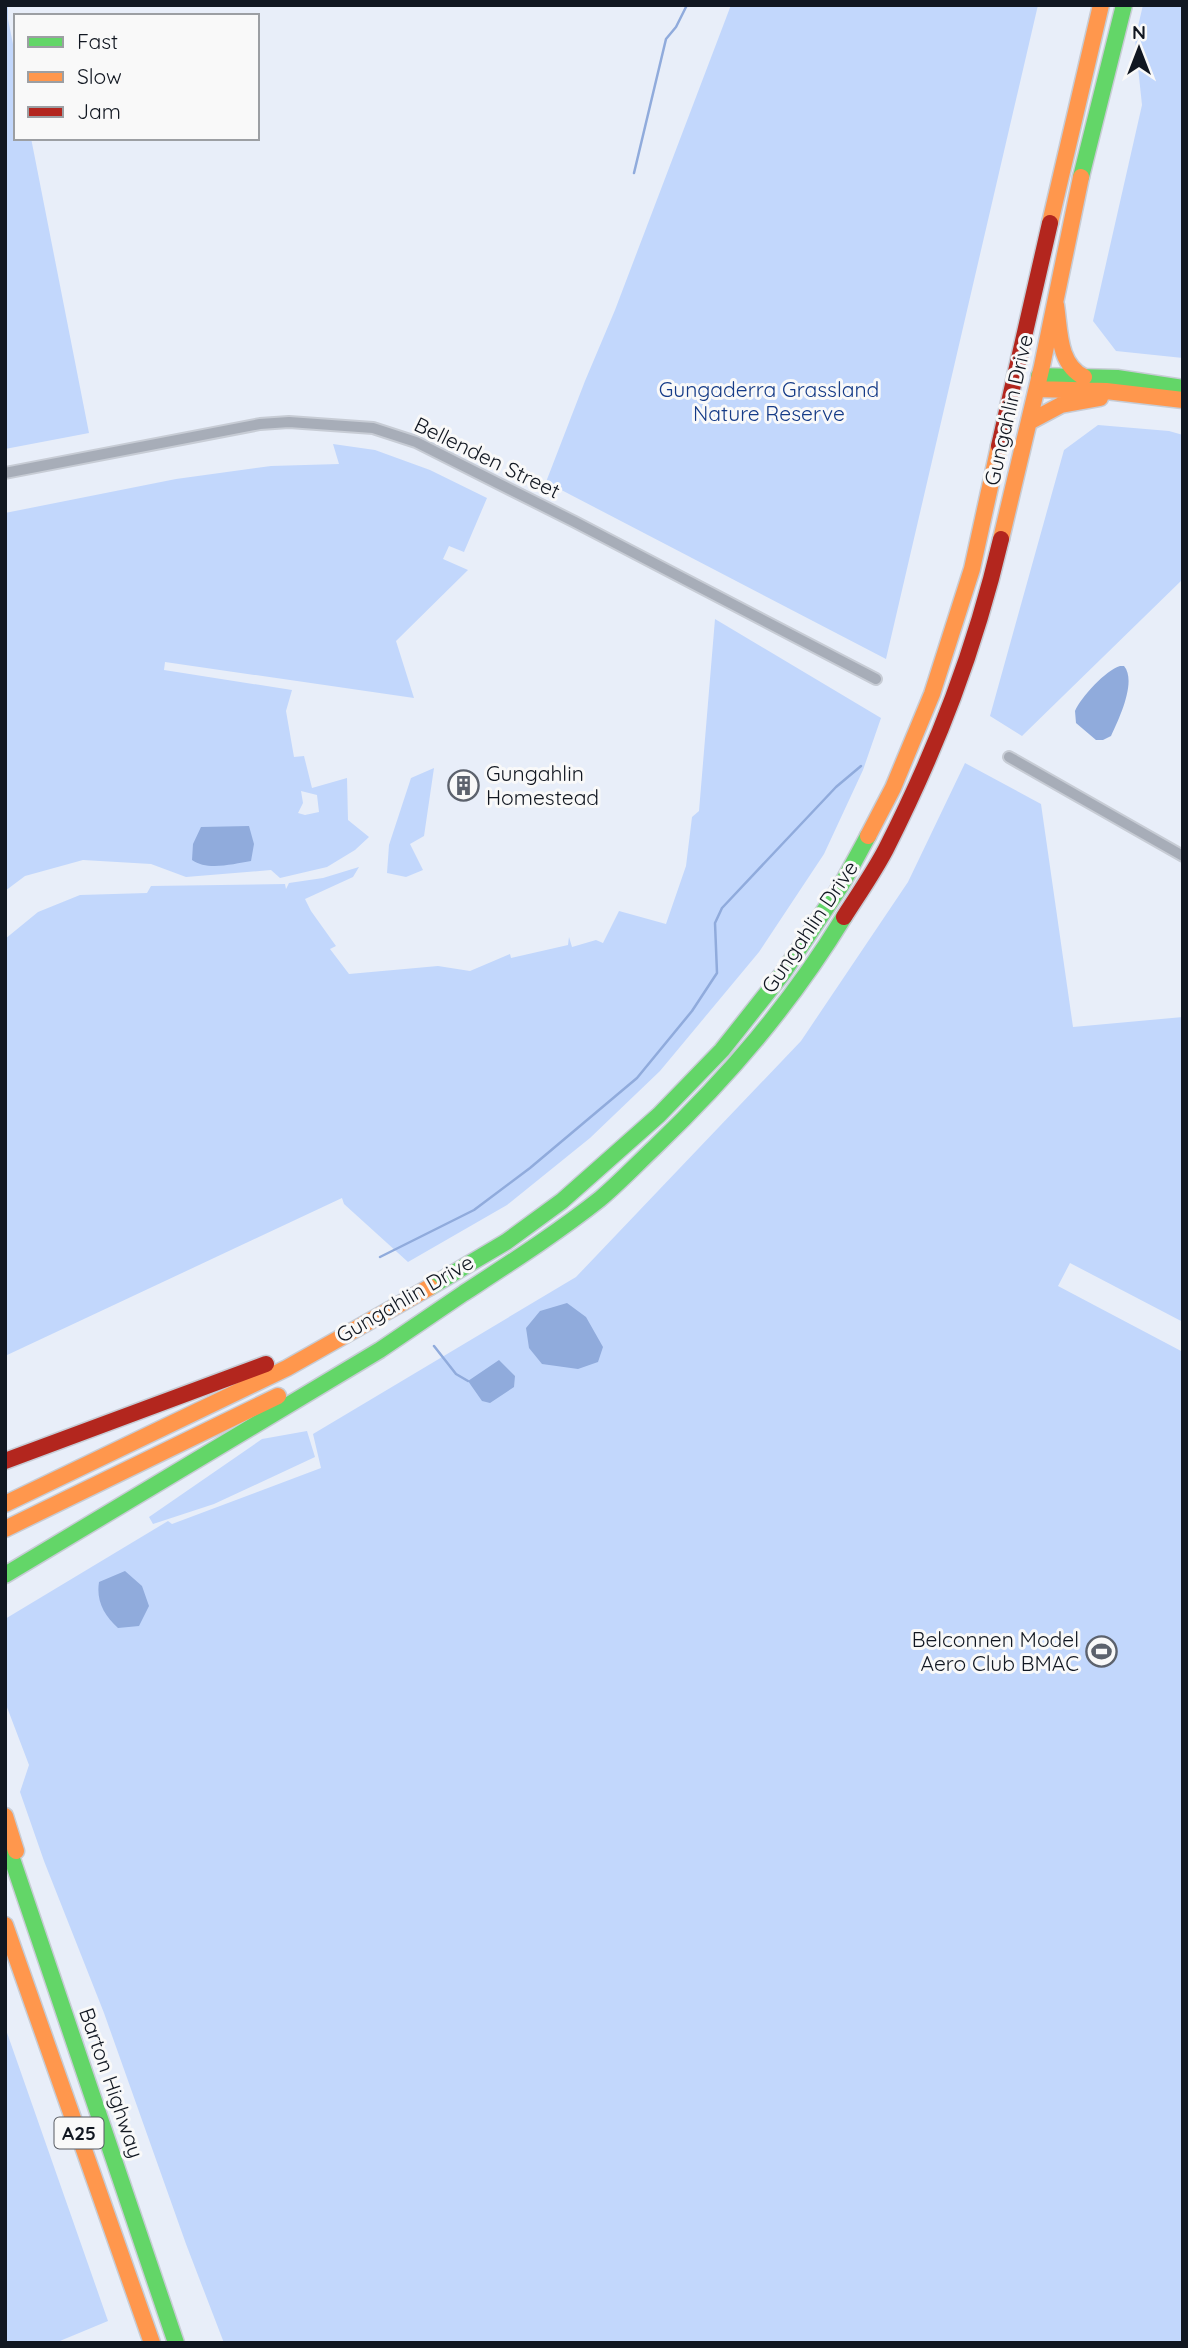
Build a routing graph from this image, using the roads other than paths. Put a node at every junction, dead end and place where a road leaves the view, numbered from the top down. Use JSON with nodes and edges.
{"nodes":[{"id":1,"x":1101,"y":5,"type":"edge"},
{"id":2,"x":1124,"y":5,"type":"edge"},
{"id":3,"x":1055,"y":296,"type":"junction"},
{"id":4,"x":1084,"y":377,"type":"junction"},
{"id":5,"x":1013,"y":380,"type":"junction"},
{"id":6,"x":1038,"y":383,"type":"junction"},
{"id":7,"x":1183,"y":388,"type":"edge"},
{"id":8,"x":1155,"y":396,"type":"junction"},
{"id":9,"x":1183,"y":400,"type":"edge"},
{"id":10,"x":1029,"y":422,"type":"junction"},
{"id":11,"x":5,"y":473,"type":"edge"},
{"id":12,"x":876,"y":679,"type":"dead end"},
{"id":13,"x":1009,"y":757,"type":"dead end"},
{"id":14,"x":1183,"y":856,"type":"edge"},
{"id":15,"x":464,"y":1293,"type":"junction"},
{"id":16,"x":395,"y":1308,"type":"junction"},
{"id":17,"x":5,"y":1461,"type":"edge"},
{"id":18,"x":5,"y":1504,"type":"edge"},
{"id":19,"x":5,"y":1529,"type":"edge"},
{"id":20,"x":5,"y":1575,"type":"edge"},
{"id":21,"x":5,"y":1816,"type":"edge"},
{"id":22,"x":5,"y":1838,"type":"edge"},
{"id":23,"x":5,"y":1925,"type":"edge"},
{"id":24,"x":54,"y":1976,"type":"junction"},
{"id":25,"x":152,"y":2343,"type":"edge"},
{"id":26,"x":176,"y":2343,"type":"edge"}],
"edges":[{"from":1,"to":5,"type":"main road","name":"Gungahlin Drive"},
{"from":2,"to":3,"type":"main road","name":"Gungahlin Drive"},
{"from":3,"to":4,"type":"main road"},
{"from":3,"to":6,"type":"main road","name":"Gungahlin Drive"},
{"from":4,"to":6,"type":"main road"},
{"from":4,"to":7,"type":"main road"},
{"from":5,"to":6,"type":"main road"},
{"from":5,"to":16,"type":"main road","name":"Gungahlin Drive"},
{"from":6,"to":8,"type":"main road"},
{"from":6,"to":10,"type":"main road","name":"Gungahlin Drive"},
{"from":8,"to":9,"type":"main road"},
{"from":8,"to":10,"type":"main road"},
{"from":10,"to":15,"type":"main road","name":"Gungahlin Drive"},
{"from":11,"to":12,"type":"street","name":"Bellenden Street"},
{"from":13,"to":14,"type":"street"},
{"from":15,"to":19,"type":"main road","name":"Gungahlin Drive"},
{"from":15,"to":20,"type":"main road"},
{"from":16,"to":17,"type":"main road"},
{"from":16,"to":18,"type":"main road","name":"Gungahlin Drive"},
{"from":21,"to":24,"type":"main road"},
{"from":22,"to":24,"type":"main road","name":"Barton Highway","number":"A25"},
{"from":23,"to":25,"type":"main road","number":"A25"},
{"from":24,"to":26,"type":"main road","name":"Barton Highway","number":"A25"}]}
